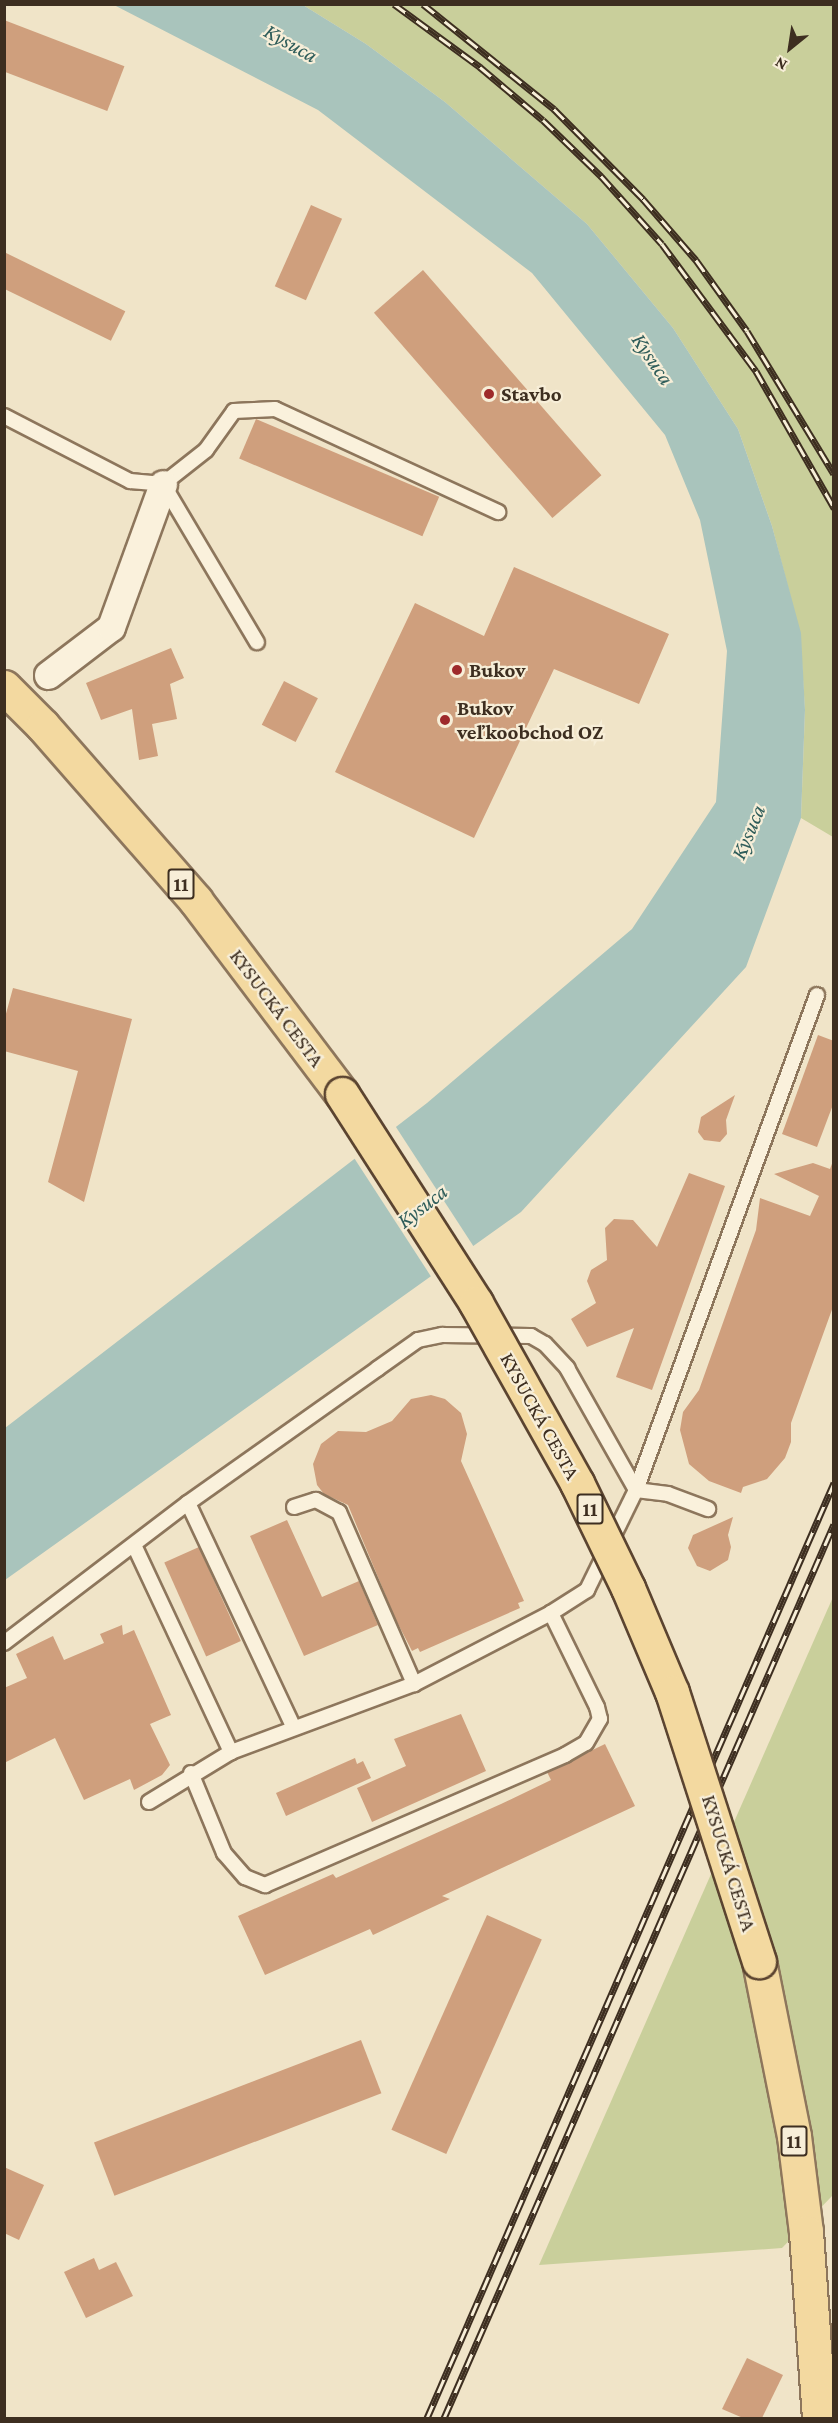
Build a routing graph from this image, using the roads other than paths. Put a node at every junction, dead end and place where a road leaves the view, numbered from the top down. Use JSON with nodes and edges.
{"nodes":[{"id":1,"x":4,"y":416,"type":"edge"},
{"id":2,"x":163,"y":484,"type":"junction"},
{"id":3,"x":498,"y":512,"type":"dead end"},
{"id":4,"x":257,"y":642,"type":"dead end"},
{"id":5,"x":48,"y":675,"type":"tunnel mouth"},
{"id":6,"x":4,"y":687,"type":"edge"},
{"id":7,"x":817,"y":995,"type":"dead end"},
{"id":8,"x":636,"y":1490,"type":"junction"},
{"id":9,"x":188,"y":1503,"type":"junction"},
{"id":10,"x":294,"y":1507,"type":"dead end"},
{"id":11,"x":708,"y":1509,"type":"dead end"},
{"id":12,"x":134,"y":1545,"type":"junction"},
{"id":13,"x":551,"y":1613,"type":"junction"},
{"id":14,"x":4,"y":1643,"type":"edge"},
{"id":15,"x":414,"y":1684,"type":"junction"},
{"id":16,"x":293,"y":1726,"type":"junction"},
{"id":17,"x":231,"y":1752,"type":"junction"},
{"id":18,"x":191,"y":1773,"type":"junction"},
{"id":19,"x":149,"y":1802,"type":"dead end"},
{"id":20,"x":824,"y":2324,"type":"edge"},
{"id":21,"x":824,"y":2407,"type":"edge"}],
"edges":[{"from":1,"to":2,"type":"lane"},
{"from":2,"to":3,"type":"lane"},
{"from":2,"to":4,"type":"lane"},
{"from":2,"to":5,"type":"street"},
{"from":6,"to":20,"type":"main road","name":"KYSUCKÁ CESTA","number":"11","bridge":true},
{"from":7,"to":8,"type":"lane"},
{"from":8,"to":9,"type":"lane"},
{"from":8,"to":11,"type":"lane"},
{"from":8,"to":13,"type":"lane"},
{"from":9,"to":12,"type":"lane"},
{"from":9,"to":16,"type":"lane"},
{"from":10,"to":15,"type":"lane"},
{"from":12,"to":14,"type":"lane"},
{"from":12,"to":17,"type":"lane"},
{"from":13,"to":15,"type":"lane"},
{"from":13,"to":18,"type":"lane"},
{"from":15,"to":16,"type":"lane"},
{"from":16,"to":17,"type":"lane"},
{"from":17,"to":18,"type":"lane"},
{"from":18,"to":19,"type":"lane"},
{"from":20,"to":21,"type":"main road","name":"KYSUCKÁ CESTA","number":"11"}]}
